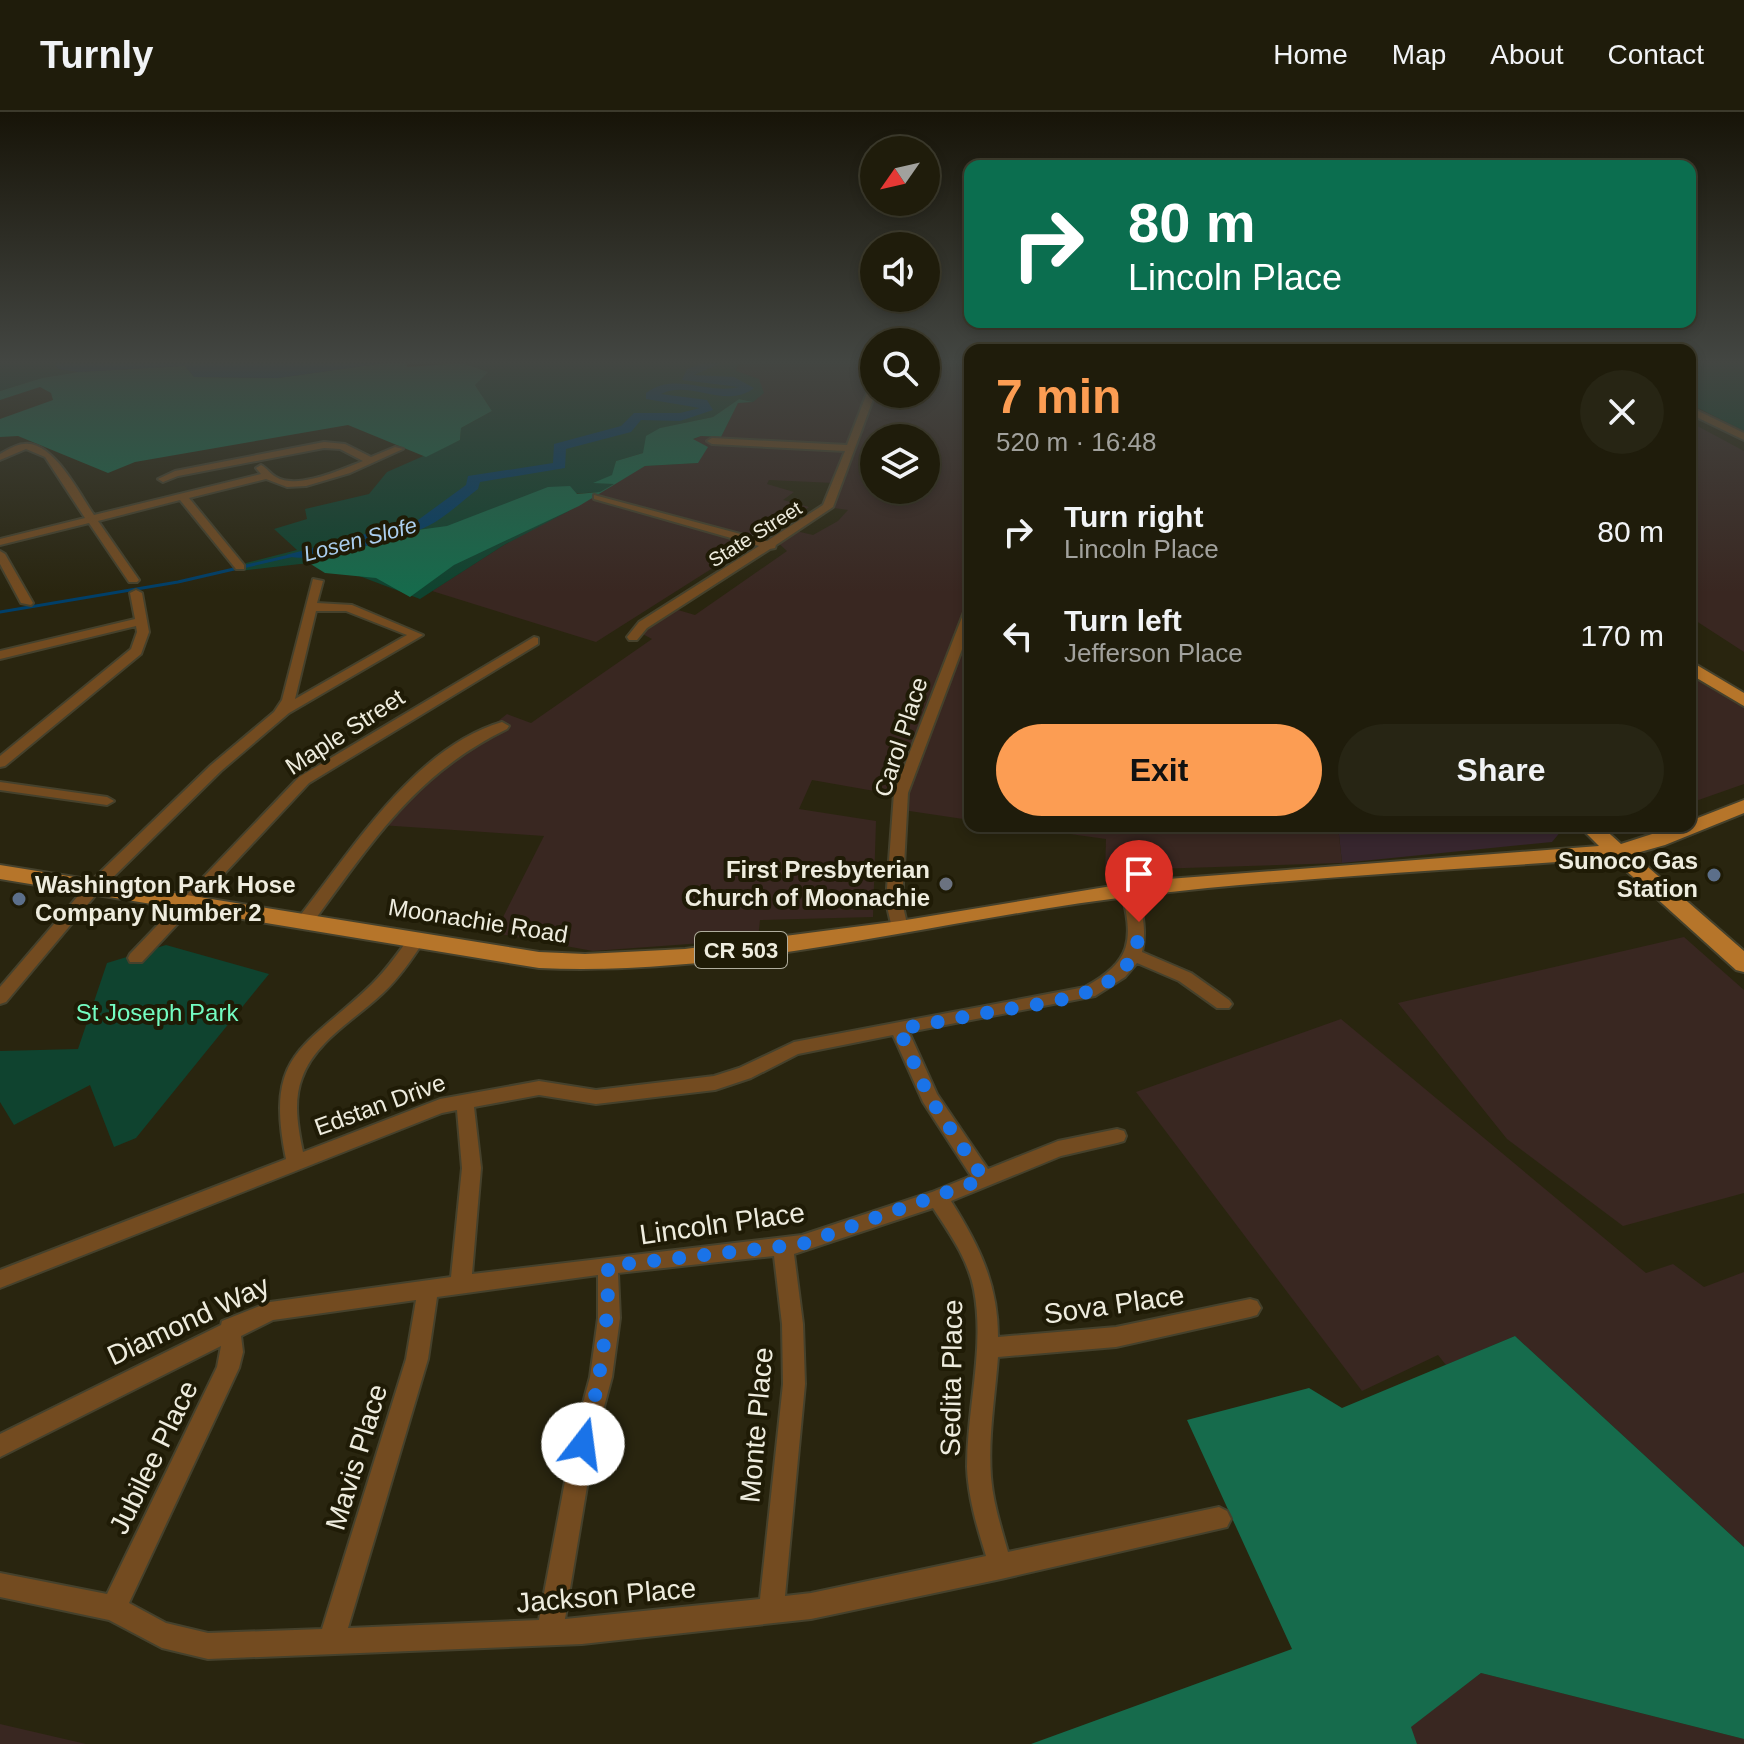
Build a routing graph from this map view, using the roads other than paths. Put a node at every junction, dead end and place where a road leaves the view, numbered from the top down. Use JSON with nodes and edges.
{"nodes":[{"id":1,"x":854,"y":439,"type":"edge"},
{"id":2,"x":712,"y":441,"type":"dead end"},
{"id":3,"x":851,"y":448,"type":"junction"},
{"id":4,"x":398,"y":449,"type":"dead end"},
{"id":5,"x":0,"y":457,"type":"edge"},
{"id":6,"x":256,"y":458,"type":"junction"},
{"id":7,"x":369,"y":460,"type":"junction"},
{"id":8,"x":266,"y":476,"type":"junction"},
{"id":9,"x":163,"y":479,"type":"dead end"},
{"id":10,"x":183,"y":497,"type":"junction"},
{"id":11,"x":598,"y":497,"type":"dead end"},
{"id":12,"x":91,"y":519,"type":"junction"},
{"id":13,"x":0,"y":542,"type":"edge"},
{"id":14,"x":771,"y":546,"type":"junction"},
{"id":15,"x":0,"y":554,"type":"edge"},
{"id":16,"x":240,"y":567,"type":"dead end"},
{"id":17,"x":317,"y":581,"type":"dead end"},
{"id":18,"x":27,"y":603,"type":"dead end"},
{"id":19,"x":310,"y":607,"type":"junction"},
{"id":20,"x":141,"y":621,"type":"junction"},
{"id":21,"x":964,"y":628,"type":"edge"},
{"id":22,"x":633,"y":637,"type":"dead end"},
{"id":23,"x":534,"y":641,"type":"dead end"},
{"id":24,"x":0,"y":655,"type":"edge"},
{"id":25,"x":1696,"y":670,"type":"edge"},
{"id":26,"x":1744,"y":701,"type":"edge"},
{"id":27,"x":276,"y":716,"type":"junction"},
{"id":28,"x":502,"y":726,"type":"dead end"},
{"id":29,"x":0,"y":763,"type":"edge"},
{"id":30,"x":0,"y":786,"type":"edge"},
{"id":31,"x":107,"y":801,"type":"dead end"},
{"id":32,"x":1744,"y":806,"type":"edge"},
{"id":33,"x":1696,"y":826,"type":"edge"},
{"id":34,"x":1576,"y":832,"type":"edge"},
{"id":35,"x":1596,"y":832,"type":"edge"},
{"id":36,"x":1680,"y":832,"type":"edge"},
{"id":37,"x":1618,"y":851,"type":"junction"},
{"id":38,"x":1562,"y":856,"type":"junction"},
{"id":39,"x":0,"y":872,"type":"edge"},
{"id":40,"x":94,"y":887,"type":"junction"},
{"id":41,"x":1129,"y":890,"type":"junction"},
{"id":42,"x":188,"y":902,"type":"junction"},
{"id":43,"x":305,"y":921,"type":"junction"},
{"id":44,"x":900,"y":928,"type":"junction"},
{"id":45,"x":417,"y":939,"type":"junction"},
{"id":46,"x":1134,"y":955,"type":"junction"},
{"id":47,"x":136,"y":958,"type":"dead end"},
{"id":48,"x":1744,"y":964,"type":"edge"},
{"id":49,"x":8,"y":979,"type":"edge"},
{"id":50,"x":0,"y":998,"type":"edge"},
{"id":51,"x":1223,"y":1004,"type":"dead end"},
{"id":52,"x":899,"y":1029,"type":"junction"},
{"id":53,"x":464,"y":1101,"type":"junction"},
{"id":54,"x":1117,"y":1136,"type":"dead end"},
{"id":55,"x":296,"y":1162,"type":"junction"},
{"id":56,"x":984,"y":1179,"type":"junction"},
{"id":57,"x":938,"y":1198,"type":"junction"},
{"id":58,"x":782,"y":1246,"type":"junction"},
{"id":59,"x":608,"y":1266,"type":"junction"},
{"id":60,"x":0,"y":1279,"type":"edge"},
{"id":61,"x":461,"y":1284,"type":"junction"},
{"id":62,"x":428,"y":1289,"type":"junction"},
{"id":63,"x":1250,"y":1308,"type":"dead end"},
{"id":64,"x":230,"y":1328,"type":"junction"},
{"id":65,"x":985,"y":1348,"type":"junction"},
{"id":66,"x":0,"y":1446,"type":"edge"},
{"id":67,"x":1219,"y":1519,"type":"dead end"},
{"id":68,"x":1001,"y":1567,"type":"junction"},
{"id":69,"x":0,"y":1585,"type":"edge"},
{"id":70,"x":113,"y":1608,"type":"junction"},
{"id":71,"x":772,"y":1610,"type":"junction"},
{"id":72,"x":550,"y":1632,"type":"junction"},
{"id":73,"x":331,"y":1641,"type":"junction"}],
"edges":[{"from":1,"to":3,"type":"street","name":"State Street"},
{"from":2,"to":3,"type":"street"},
{"from":3,"to":14,"type":"street","name":"State Street"},
{"from":4,"to":7,"type":"street"},
{"from":5,"to":12,"type":"street"},
{"from":6,"to":7,"type":"street"},
{"from":6,"to":8,"type":"street"},
{"from":6,"to":9,"type":"street"},
{"from":7,"to":8,"type":"street"},
{"from":8,"to":10,"type":"street"},
{"from":10,"to":12,"type":"street"},
{"from":10,"to":16,"type":"street"},
{"from":11,"to":14,"type":"street"},
{"from":12,"to":13,"type":"street"},
{"from":12,"to":20,"type":"street"},
{"from":14,"to":22,"type":"street","name":"State Street"},
{"from":15,"to":18,"type":"street"},
{"from":17,"to":19,"type":"street"},
{"from":19,"to":27,"type":"street"},
{"from":19,"to":27,"type":"street"},
{"from":20,"to":24,"type":"street"},
{"from":20,"to":29,"type":"street"},
{"from":21,"to":44,"type":"street","name":"Carol Place"},
{"from":23,"to":42,"type":"street","name":"Maple Street"},
{"from":25,"to":26,"type":"main road"},
{"from":27,"to":40,"type":"street"},
{"from":28,"to":43,"type":"street"},
{"from":30,"to":31,"type":"street"},
{"from":32,"to":33,"type":"main road","number":"CR 503"},
{"from":34,"to":38,"type":"main road"},
{"from":35,"to":37,"type":"main road"},
{"from":36,"to":37,"type":"main road","number":"CR 503"},
{"from":37,"to":38,"type":"main road","name":"Moonachie Road","number":"CR 503"},
{"from":37,"to":48,"type":"main road"},
{"from":38,"to":41,"type":"main road","name":"Moonachie Road","number":"CR 503"},
{"from":39,"to":40,"type":"main road","name":"Moonachie Road","number":"CR 503"},
{"from":40,"to":42,"type":"main road","name":"Moonachie Road","number":"CR 503"},
{"from":40,"to":49,"type":"street"},
{"from":41,"to":44,"type":"main road","name":"Moonachie Road","number":"CR 503"},
{"from":41,"to":46,"type":"street"},
{"from":42,"to":43,"type":"main road","name":"Moonachie Road","number":"CR 503"},
{"from":42,"to":47,"type":"street","name":"Maple Street"},
{"from":43,"to":45,"type":"main road","name":"Moonachie Road","number":"CR 503"},
{"from":44,"to":45,"type":"main road","name":"Moonachie Road","number":"CR 503"},
{"from":45,"to":55,"type":"street"},
{"from":46,"to":51,"type":"street"},
{"from":46,"to":52,"type":"street","name":"Edstan Drive"},
{"from":49,"to":50,"type":"street"},
{"from":52,"to":53,"type":"street","name":"Edstan Drive"},
{"from":52,"to":56,"type":"street"},
{"from":53,"to":55,"type":"street","name":"Edstan Drive"},
{"from":53,"to":61,"type":"street"},
{"from":54,"to":56,"type":"street","name":"Lincoln Place"},
{"from":55,"to":60,"type":"street","name":"Edstan Drive"},
{"from":56,"to":57,"type":"street","name":"Lincoln Place"},
{"from":57,"to":58,"type":"street","name":"Lincoln Place"},
{"from":57,"to":65,"type":"street","name":"Sedita Place"},
{"from":58,"to":59,"type":"street","name":"Lincoln Place"},
{"from":58,"to":71,"type":"street","name":"Monte Place"},
{"from":59,"to":61,"type":"street","name":"Lincoln Place"},
{"from":59,"to":72,"type":"street"},
{"from":61,"to":62,"type":"street","name":"Diamond Way"},
{"from":62,"to":64,"type":"street","name":"Diamond Way"},
{"from":62,"to":73,"type":"street","name":"Mavis Place"},
{"from":63,"to":65,"type":"street","name":"Sova Place"},
{"from":64,"to":66,"type":"street","name":"Diamond Way"},
{"from":64,"to":70,"type":"street","name":"Jubilee Place"},
{"from":65,"to":68,"type":"street","name":"Sedita Place"},
{"from":67,"to":68,"type":"street","name":"Jackson Place"},
{"from":68,"to":71,"type":"street","name":"Jackson Place"},
{"from":69,"to":70,"type":"street","name":"Jackson Place"},
{"from":70,"to":73,"type":"street","name":"Jackson Place"},
{"from":71,"to":72,"type":"street","name":"Jackson Place"},
{"from":72,"to":73,"type":"street","name":"Jackson Place"}]}
